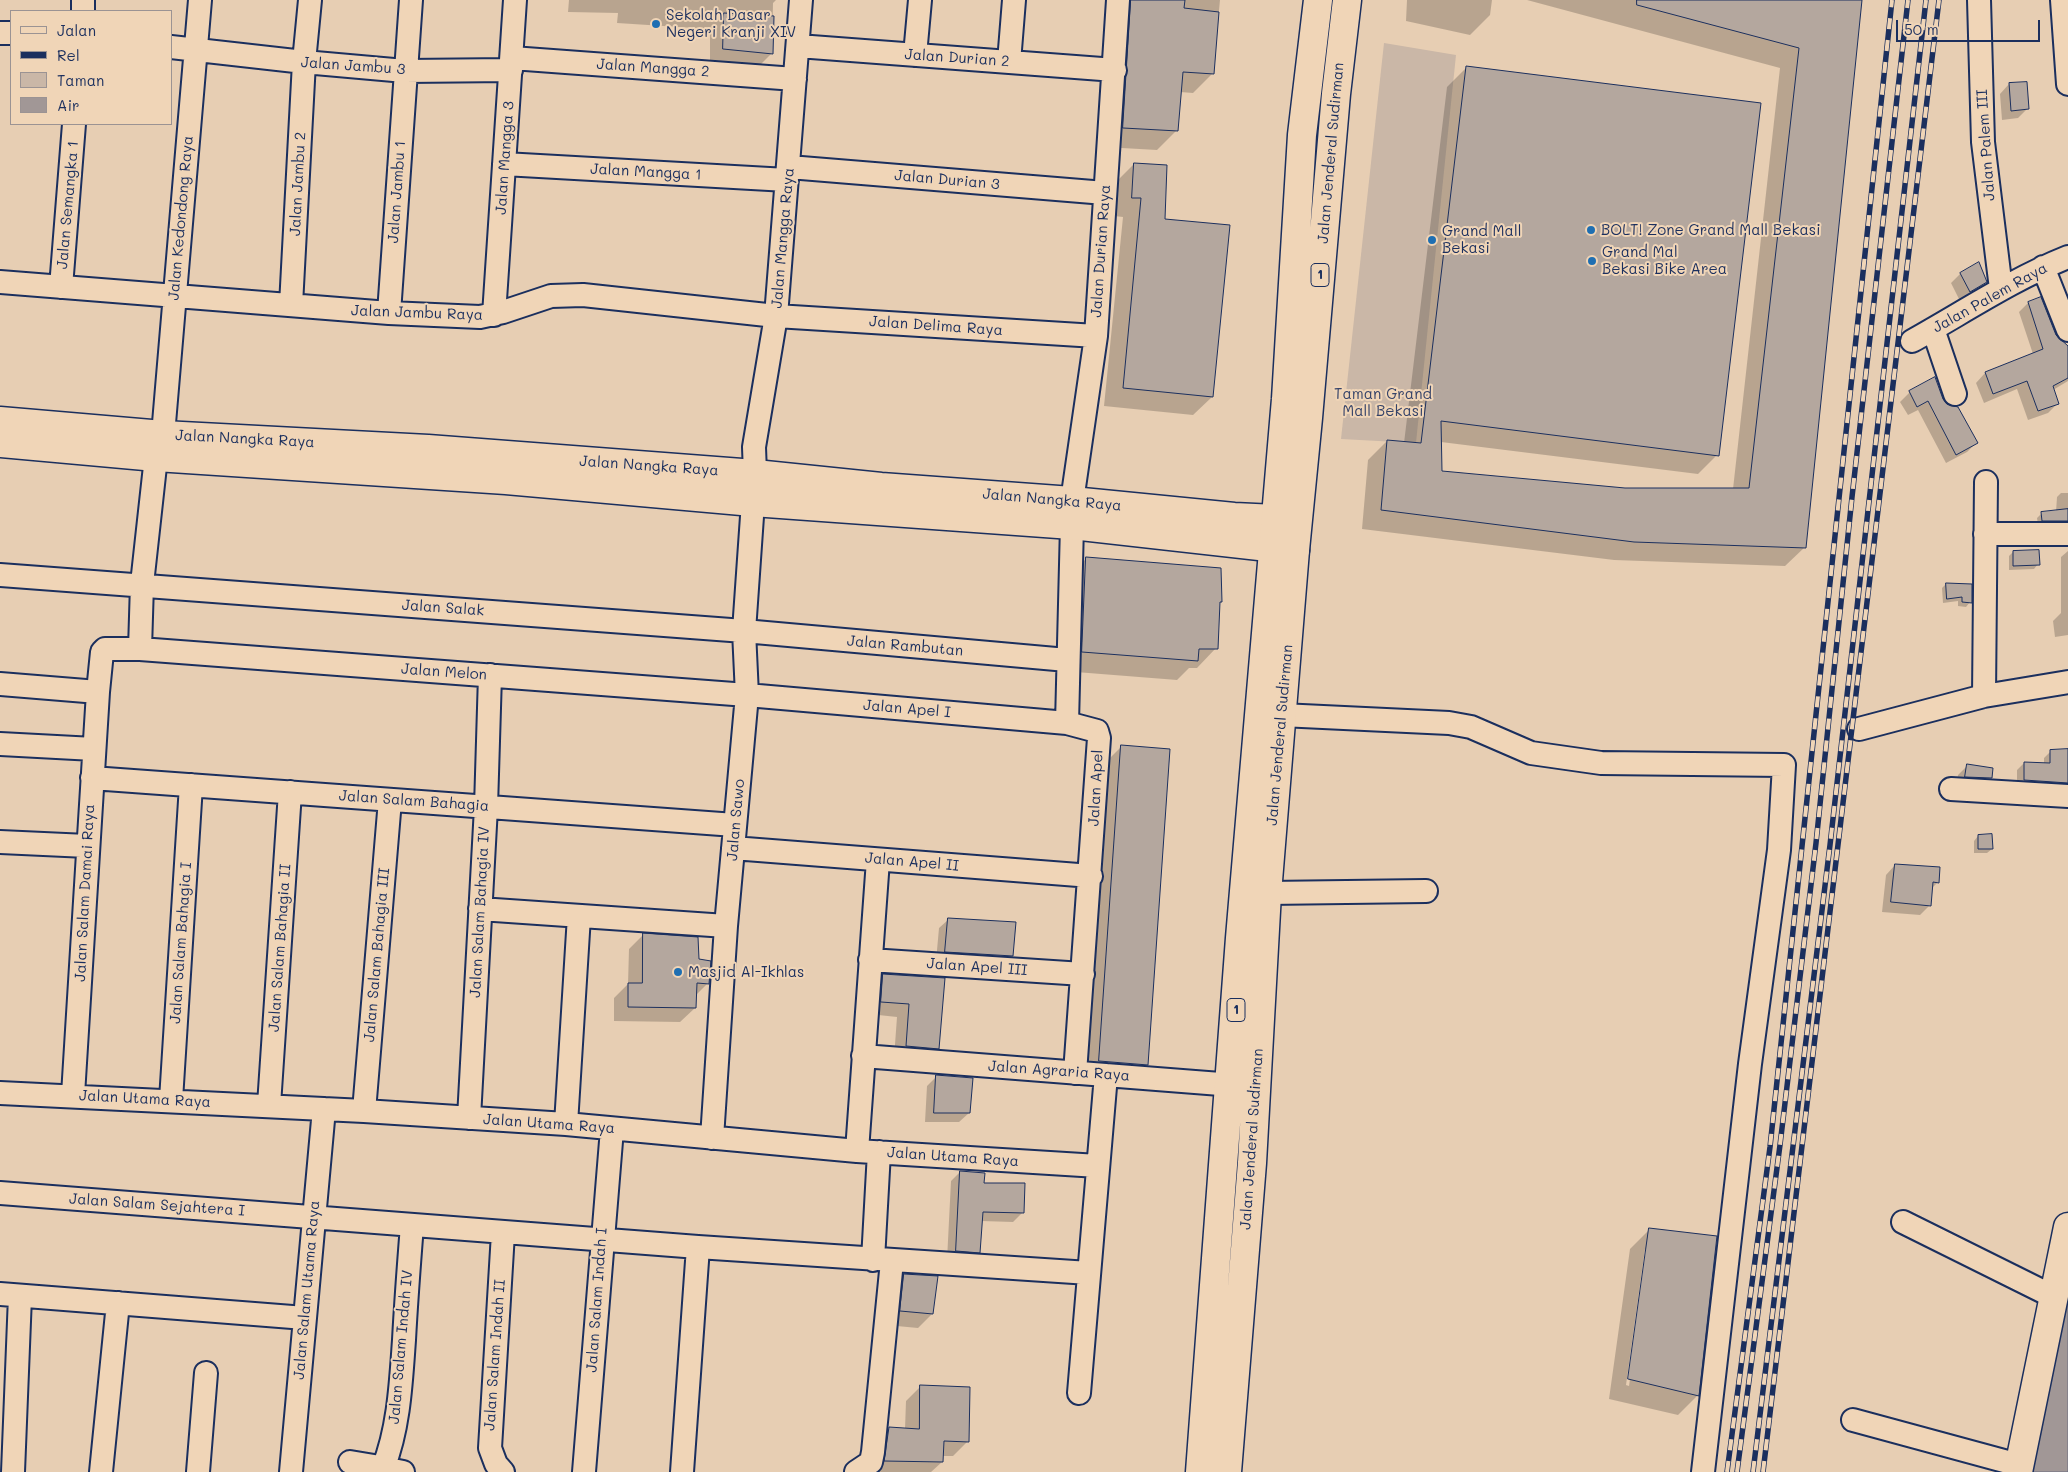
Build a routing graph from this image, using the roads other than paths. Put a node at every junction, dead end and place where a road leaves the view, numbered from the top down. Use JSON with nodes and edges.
{"nodes":[{"id":1,"x":200,"y":0,"type":"edge"},
{"id":2,"x":310,"y":0,"type":"edge"},
{"id":3,"x":411,"y":0,"type":"edge"},
{"id":4,"x":515,"y":0,"type":"edge"},
{"id":5,"x":801,"y":0,"type":"edge"},
{"id":6,"x":920,"y":0,"type":"edge"},
{"id":7,"x":1014,"y":0,"type":"edge"},
{"id":8,"x":1118,"y":0,"type":"edge"},
{"id":9,"x":1318,"y":0,"type":"edge"},
{"id":10,"x":1347,"y":0,"type":"edge"},
{"id":11,"x":1980,"y":0,"type":"edge"},
{"id":12,"x":2062,"y":0,"type":"edge"},
{"id":13,"x":798,"y":46,"type":"junction"},
{"id":14,"x":172,"y":47,"type":"edge"},
{"id":15,"x":196,"y":51,"type":"junction"},
{"id":16,"x":915,"y":55,"type":"junction"},
{"id":17,"x":304,"y":62,"type":"junction"},
{"id":18,"x":1009,"y":62,"type":"junction"},
{"id":19,"x":511,"y":64,"type":"junction"},
{"id":20,"x":1115,"y":70,"type":"junction"},
{"id":21,"x":405,"y":71,"type":"junction"},
{"id":22,"x":795,"y":78,"type":"junction"},
{"id":23,"x":2068,"y":84,"type":"edge"},
{"id":24,"x":74,"y":125,"type":"edge"},
{"id":25,"x":504,"y":164,"type":"junction"},
{"id":26,"x":788,"y":174,"type":"junction"},
{"id":27,"x":1105,"y":193,"type":"junction"},
{"id":28,"x":2068,"y":257,"type":"edge"},
{"id":29,"x":2043,"y":267,"type":"junction"},
{"id":30,"x":0,"y":282,"type":"edge"},
{"id":31,"x":61,"y":287,"type":"junction"},
{"id":32,"x":2001,"y":289,"type":"junction"},
{"id":33,"x":175,"y":296,"type":"junction"},
{"id":34,"x":291,"y":305,"type":"junction"},
{"id":35,"x":389,"y":314,"type":"junction"},
{"id":36,"x":494,"y":315,"type":"junction"},
{"id":37,"x":776,"y":316,"type":"junction"},
{"id":38,"x":1933,"y":330,"type":"junction"},
{"id":39,"x":2068,"y":330,"type":"edge"},
{"id":40,"x":1096,"y":336,"type":"junction"},
{"id":41,"x":1912,"y":341,"type":"dead end"},
{"id":42,"x":1955,"y":394,"type":"dead end"},
{"id":43,"x":0,"y":421,"type":"edge"},
{"id":44,"x":39,"y":435,"type":"junction"},
{"id":45,"x":0,"y":443,"type":"edge"},
{"id":46,"x":159,"y":446,"type":"junction"},
{"id":47,"x":428,"y":449,"type":"junction"},
{"id":48,"x":508,"y":468,"type":"junction"},
{"id":49,"x":754,"y":474,"type":"junction"},
{"id":50,"x":425,"y":476,"type":"junction"},
{"id":51,"x":1986,"y":482,"type":"dead end"},
{"id":52,"x":880,"y":499,"type":"junction"},
{"id":53,"x":753,"y":502,"type":"junction"},
{"id":54,"x":1072,"y":513,"type":"junction"},
{"id":55,"x":1287,"y":519,"type":"junction"},
{"id":56,"x":1984,"y":534,"type":"junction"},
{"id":57,"x":2068,"y":534,"type":"edge"},
{"id":58,"x":1284,"y":548,"type":"junction"},
{"id":59,"x":0,"y":575,"type":"edge"},
{"id":60,"x":142,"y":584,"type":"junction"},
{"id":61,"x":744,"y":631,"type":"junction"},
{"id":62,"x":140,"y":649,"type":"junction"},
{"id":63,"x":1067,"y":660,"type":"junction"},
{"id":64,"x":490,"y":675,"type":"junction"},
{"id":65,"x":2068,"y":682,"type":"edge"},
{"id":66,"x":0,"y":684,"type":"edge"},
{"id":67,"x":98,"y":692,"type":"junction"},
{"id":68,"x":747,"y":696,"type":"junction"},
{"id":69,"x":1984,"y":696,"type":"junction"},
{"id":70,"x":1282,"y":715,"type":"junction"},
{"id":71,"x":1067,"y":722,"type":"junction"},
{"id":72,"x":1859,"y":729,"type":"dead end"},
{"id":73,"x":0,"y":744,"type":"edge"},
{"id":74,"x":94,"y":749,"type":"junction"},
{"id":75,"x":92,"y":778,"type":"junction"},
{"id":76,"x":191,"y":785,"type":"junction"},
{"id":77,"x":1951,"y":789,"type":"dead end"},
{"id":78,"x":290,"y":792,"type":"junction"},
{"id":79,"x":2068,"y":796,"type":"edge"},
{"id":80,"x":390,"y":800,"type":"junction"},
{"id":81,"x":486,"y":807,"type":"junction"},
{"id":82,"x":735,"y":825,"type":"junction"},
{"id":83,"x":0,"y":842,"type":"edge"},
{"id":84,"x":87,"y":846,"type":"junction"},
{"id":85,"x":733,"y":848,"type":"junction"},
{"id":86,"x":878,"y":860,"type":"junction"},
{"id":87,"x":1091,"y":876,"type":"junction"},
{"id":88,"x":1426,"y":891,"type":"dead end"},
{"id":89,"x":1267,"y":893,"type":"junction"},
{"id":90,"x":480,"y":909,"type":"junction"},
{"id":91,"x":578,"y":916,"type":"junction"},
{"id":92,"x":726,"y":926,"type":"junction"},
{"id":93,"x":870,"y":960,"type":"junction"},
{"id":94,"x":1083,"y":974,"type":"junction"},
{"id":95,"x":863,"y":1056,"type":"junction"},
{"id":96,"x":1075,"y":1073,"type":"junction"},
{"id":97,"x":1106,"y":1075,"type":"junction"},
{"id":98,"x":1243,"y":1085,"type":"junction"},
{"id":99,"x":0,"y":1093,"type":"edge"},
{"id":100,"x":73,"y":1095,"type":"junction"},
{"id":101,"x":171,"y":1100,"type":"junction"},
{"id":102,"x":269,"y":1105,"type":"junction"},
{"id":103,"x":324,"y":1109,"type":"junction"},
{"id":104,"x":364,"y":1111,"type":"junction"},
{"id":105,"x":469,"y":1118,"type":"junction"},
{"id":106,"x":566,"y":1124,"type":"junction"},
{"id":107,"x":612,"y":1129,"type":"junction"},
{"id":108,"x":712,"y":1138,"type":"junction"},
{"id":109,"x":857,"y":1151,"type":"junction"},
{"id":110,"x":879,"y":1152,"type":"junction"},
{"id":111,"x":1098,"y":1166,"type":"junction"},
{"id":112,"x":0,"y":1193,"type":"edge"},
{"id":113,"x":314,"y":1217,"type":"junction"},
{"id":114,"x":1902,"y":1222,"type":"dead end"},
{"id":115,"x":412,"y":1225,"type":"junction"},
{"id":116,"x":2068,"y":1227,"type":"edge"},
{"id":117,"x":503,"y":1233,"type":"junction"},
{"id":118,"x":601,"y":1240,"type":"junction"},
{"id":119,"x":698,"y":1247,"type":"junction"},
{"id":120,"x":882,"y":1261,"type":"junction"},
{"id":121,"x":1089,"y":1274,"type":"junction"},
{"id":122,"x":10,"y":1295,"type":"edge"},
{"id":123,"x":2054,"y":1297,"type":"junction"},
{"id":124,"x":118,"y":1304,"type":"junction"},
{"id":125,"x":305,"y":1318,"type":"junction"},
{"id":126,"x":206,"y":1373,"type":"dead end"},
{"id":127,"x":1078,"y":1393,"type":"dead end"},
{"id":128,"x":1853,"y":1420,"type":"dead end"},
{"id":129,"x":350,"y":1462,"type":"dead end"},
{"id":130,"x":2019,"y":1468,"type":"edge"},
{"id":131,"x":386,"y":1470,"type":"edge"},
{"id":132,"x":13,"y":1472,"type":"edge"},
{"id":133,"x":101,"y":1472,"type":"edge"},
{"id":134,"x":198,"y":1472,"type":"edge"},
{"id":135,"x":291,"y":1472,"type":"edge"},
{"id":136,"x":503,"y":1472,"type":"edge"},
{"id":137,"x":584,"y":1472,"type":"edge"},
{"id":138,"x":682,"y":1472,"type":"edge"},
{"id":139,"x":856,"y":1472,"type":"edge"},
{"id":140,"x":1200,"y":1472,"type":"edge"},
{"id":141,"x":1227,"y":1472,"type":"edge"},
{"id":142,"x":1702,"y":1472,"type":"edge"}],
"edges":[{"from":1,"to":15,"type":"street","name":"Jalan Kedondong Raya"},
{"from":2,"to":17,"type":"street","name":"Jalan Jambu 2"},
{"from":3,"to":21,"type":"street","name":"Jalan Jambu 1"},
{"from":4,"to":19,"type":"street","name":"Jalan Mangga 3"},
{"from":5,"to":13,"type":"street","name":"Jalan Mangga Raya"},
{"from":6,"to":16,"type":"street"},
{"from":7,"to":18,"type":"street"},
{"from":8,"to":20,"type":"street","name":"Jalan Durian Raya"},
{"from":9,"to":55,"type":"main road","name":"Jalan Jenderal Sudirman","number":"1"},
{"from":10,"to":55,"type":"main road","name":"Jalan Jenderal Sudirman","number":"1"},
{"from":11,"to":32,"type":"street","name":"Jalan Palem III"},
{"from":12,"to":23,"type":"street"},
{"from":13,"to":16,"type":"street","name":"Jalan Durian 2"},
{"from":13,"to":22,"type":"street","name":"Jalan Mangga Raya"},
{"from":14,"to":15,"type":"street","name":"Jalan Jambu 3"},
{"from":15,"to":17,"type":"street","name":"Jalan Jambu 3"},
{"from":15,"to":33,"type":"street","name":"Jalan Kedondong Raya"},
{"from":16,"to":18,"type":"street","name":"Jalan Durian 2"},
{"from":17,"to":21,"type":"street","name":"Jalan Jambu 3"},
{"from":17,"to":34,"type":"street","name":"Jalan Jambu 2"},
{"from":18,"to":20,"type":"street","name":"Jalan Durian 2"},
{"from":19,"to":21,"type":"street","name":"Jalan Jambu 3"},
{"from":19,"to":22,"type":"street","name":"Jalan Mangga 2"},
{"from":19,"to":25,"type":"street","name":"Jalan Mangga 3"},
{"from":20,"to":27,"type":"street","name":"Jalan Durian Raya"},
{"from":21,"to":35,"type":"street","name":"Jalan Jambu 1"},
{"from":22,"to":26,"type":"street","name":"Jalan Mangga Raya"},
{"from":24,"to":31,"type":"street","name":"Jalan Semangka 1"},
{"from":25,"to":26,"type":"street","name":"Jalan Mangga 1"},
{"from":25,"to":36,"type":"street","name":"Jalan Mangga 3"},
{"from":26,"to":27,"type":"street","name":"Jalan Durian 3"},
{"from":26,"to":37,"type":"street","name":"Jalan Mangga Raya"},
{"from":27,"to":40,"type":"street","name":"Jalan Durian Raya"},
{"from":28,"to":29,"type":"street","name":"Jalan Palem Raya"},
{"from":29,"to":32,"type":"street","name":"Jalan Palem Raya"},
{"from":29,"to":39,"type":"street"},
{"from":30,"to":31,"type":"street","name":"Jalan Jambu Raya"},
{"from":31,"to":33,"type":"street","name":"Jalan Jambu Raya"},
{"from":32,"to":38,"type":"street","name":"Jalan Palem Raya"},
{"from":33,"to":34,"type":"street","name":"Jalan Jambu Raya"},
{"from":33,"to":46,"type":"street","name":"Jalan Kedondong Raya"},
{"from":34,"to":35,"type":"street","name":"Jalan Jambu Raya"},
{"from":35,"to":36,"type":"street","name":"Jalan Jambu Raya"},
{"from":36,"to":37,"type":"street","name":"Jalan Jambu Raya"},
{"from":37,"to":40,"type":"street","name":"Jalan Delima Raya"},
{"from":37,"to":49,"type":"street","name":"Jalan Mangga Raya"},
{"from":38,"to":41,"type":"street","name":"Jalan Palem Raya"},
{"from":38,"to":42,"type":"street"},
{"from":40,"to":54,"type":"street","name":"Jalan Durian Raya"},
{"from":43,"to":44,"type":"main road","name":"Jalan Nangka Raya"},
{"from":44,"to":45,"type":"main road","name":"Jalan Nangka Raya"},
{"from":44,"to":46,"type":"main road","name":"Jalan Nangka Raya"},
{"from":46,"to":47,"type":"main road","name":"Jalan Nangka Raya"},
{"from":46,"to":50,"type":"main road","name":"Jalan Nangka Raya"},
{"from":46,"to":60,"type":"street"},
{"from":47,"to":48,"type":"main road","name":"Jalan Nangka Raya"},
{"from":47,"to":50,"type":"main road"},
{"from":48,"to":49,"type":"main road","name":"Jalan Nangka Raya"},
{"from":48,"to":50,"type":"main road","name":"Jalan Nangka Raya"},
{"from":48,"to":53,"type":"main road","name":"Jalan Nangka Raya"},
{"from":49,"to":52,"type":"main road","name":"Jalan Nangka Raya"},
{"from":51,"to":56,"type":"street"},
{"from":52,"to":53,"type":"main road","name":"Jalan Nangka Raya"},
{"from":52,"to":54,"type":"main road","name":"Jalan Nangka Raya"},
{"from":53,"to":61,"type":"street","name":"Jalan Sawo"},
{"from":54,"to":55,"type":"main road","name":"Jalan Nangka Raya"},
{"from":54,"to":58,"type":"main road","name":"Jalan Nangka Raya"},
{"from":54,"to":63,"type":"street"},
{"from":55,"to":58,"type":"main road","name":"Jalan Jenderal Sudirman","number":"1"},
{"from":56,"to":57,"type":"street"},
{"from":56,"to":69,"type":"street"},
{"from":58,"to":70,"type":"main road","name":"Jalan Jenderal Sudirman","number":"1"},
{"from":58,"to":98,"type":"main road","name":"Jalan Jenderal Sudirman","number":"1"},
{"from":59,"to":60,"type":"street","name":"Jalan Salak"},
{"from":60,"to":61,"type":"street","name":"Jalan Salak"},
{"from":60,"to":62,"type":"street"},
{"from":61,"to":63,"type":"street","name":"Jalan Rambutan"},
{"from":61,"to":68,"type":"street","name":"Jalan Sawo"},
{"from":62,"to":64,"type":"street","name":"Jalan Melon"},
{"from":62,"to":67,"type":"street","name":"Jalan Salam Damai Raya"},
{"from":63,"to":71,"type":"street"},
{"from":64,"to":68,"type":"street","name":"Jalan Melon"},
{"from":64,"to":81,"type":"street","name":"Jalan Salam Bahagia IV"},
{"from":65,"to":69,"type":"street"},
{"from":66,"to":67,"type":"street"},
{"from":67,"to":74,"type":"street","name":"Jalan Salam Damai Raya"},
{"from":68,"to":71,"type":"street","name":"Jalan Apel I"},
{"from":68,"to":82,"type":"street","name":"Jalan Sawo"},
{"from":69,"to":72,"type":"street"},
{"from":70,"to":89,"type":"main road","name":"Jalan Jenderal Sudirman","number":"1"},
{"from":70,"to":142,"type":"street"},
{"from":71,"to":87,"type":"street","name":"Jalan Apel"},
{"from":73,"to":74,"type":"street"},
{"from":74,"to":75,"type":"street","name":"Jalan Salam Damai Raya"},
{"from":75,"to":76,"type":"street","name":"Jalan Salam Bahagia"},
{"from":75,"to":84,"type":"street","name":"Jalan Salam Damai Raya"},
{"from":76,"to":78,"type":"street","name":"Jalan Salam Bahagia"},
{"from":76,"to":101,"type":"street","name":"Jalan Salam Bahagia I"},
{"from":77,"to":79,"type":"street"},
{"from":78,"to":80,"type":"street","name":"Jalan Salam Bahagia"},
{"from":78,"to":102,"type":"street","name":"Jalan Salam Bahagia II"},
{"from":80,"to":81,"type":"street","name":"Jalan Salam Bahagia"},
{"from":80,"to":104,"type":"street","name":"Jalan Salam Bahagia III"},
{"from":81,"to":82,"type":"street","name":"Jalan Salam Bahagia"},
{"from":81,"to":90,"type":"street","name":"Jalan Salam Bahagia IV"},
{"from":82,"to":85,"type":"street","name":"Jalan Sawo"},
{"from":83,"to":84,"type":"street"},
{"from":84,"to":100,"type":"street","name":"Jalan Salam Damai Raya"},
{"from":85,"to":86,"type":"street","name":"Jalan Apel II"},
{"from":85,"to":92,"type":"street","name":"Jalan Sawo"},
{"from":86,"to":87,"type":"street","name":"Jalan Apel II"},
{"from":86,"to":93,"type":"street"},
{"from":87,"to":94,"type":"street","name":"Jalan Apel"},
{"from":88,"to":89,"type":"street"},
{"from":89,"to":98,"type":"main road","name":"Jalan Jenderal Sudirman","number":"1"},
{"from":90,"to":91,"type":"street"},
{"from":90,"to":105,"type":"street","name":"Jalan Salam Bahagia IV"},
{"from":91,"to":92,"type":"street"},
{"from":91,"to":106,"type":"street"},
{"from":92,"to":108,"type":"street","name":"Jalan Sawo"},
{"from":93,"to":94,"type":"street","name":"Jalan Apel III"},
{"from":93,"to":95,"type":"street"},
{"from":94,"to":96,"type":"street","name":"Jalan Apel"},
{"from":95,"to":96,"type":"street","name":"Jalan Agraria Raya"},
{"from":95,"to":109,"type":"street"},
{"from":96,"to":97,"type":"street","name":"Jalan Agraria Raya"},
{"from":97,"to":98,"type":"street","name":"Jalan Agraria Raya"},
{"from":97,"to":111,"type":"street"},
{"from":98,"to":140,"type":"main road","name":"Jalan Jenderal Sudirman","number":"1"},
{"from":98,"to":141,"type":"main road","name":"Jalan Jenderal Sudirman","number":"1"},
{"from":99,"to":100,"type":"street","name":"Jalan Utama Raya"},
{"from":100,"to":101,"type":"street","name":"Jalan Utama Raya"},
{"from":101,"to":102,"type":"street","name":"Jalan Utama Raya"},
{"from":102,"to":103,"type":"street","name":"Jalan Utama Raya"},
{"from":103,"to":104,"type":"street","name":"Jalan Utama Raya"},
{"from":103,"to":113,"type":"street","name":"Jalan Salam Utama Raya"},
{"from":104,"to":105,"type":"street","name":"Jalan Utama Raya"},
{"from":105,"to":106,"type":"street","name":"Jalan Utama Raya"},
{"from":106,"to":107,"type":"street","name":"Jalan Utama Raya"},
{"from":107,"to":108,"type":"street","name":"Jalan Utama Raya"},
{"from":107,"to":118,"type":"street","name":"Jalan Salam Indah I"},
{"from":108,"to":109,"type":"street","name":"Jalan Utama Raya"},
{"from":109,"to":110,"type":"street","name":"Jalan Utama Raya"},
{"from":110,"to":111,"type":"street","name":"Jalan Utama Raya"},
{"from":110,"to":120,"type":"street"},
{"from":111,"to":121,"type":"street"},
{"from":112,"to":113,"type":"street","name":"Jalan Salam Sejahtera I"},
{"from":113,"to":115,"type":"street"},
{"from":113,"to":125,"type":"street","name":"Jalan Salam Utama Raya"},
{"from":114,"to":123,"type":"street"},
{"from":115,"to":117,"type":"street"},
{"from":115,"to":131,"type":"street","name":"Jalan Salam Indah IV"},
{"from":116,"to":123,"type":"main road"},
{"from":117,"to":118,"type":"street"},
{"from":117,"to":136,"type":"street","name":"Jalan Salam Indah II"},
{"from":118,"to":119,"type":"street"},
{"from":118,"to":137,"type":"street","name":"Jalan Salam Indah I"},
{"from":119,"to":120,"type":"street"},
{"from":119,"to":138,"type":"street"},
{"from":120,"to":121,"type":"street"},
{"from":120,"to":139,"type":"street"},
{"from":121,"to":127,"type":"street"},
{"from":122,"to":124,"type":"street"},
{"from":122,"to":132,"type":"street"},
{"from":123,"to":130,"type":"main road"},
{"from":124,"to":125,"type":"street"},
{"from":124,"to":133,"type":"street"},
{"from":125,"to":135,"type":"street","name":"Jalan Salam Utama Raya"},
{"from":126,"to":134,"type":"street"},
{"from":128,"to":130,"type":"street"},
{"from":129,"to":131,"type":"street"}]}
